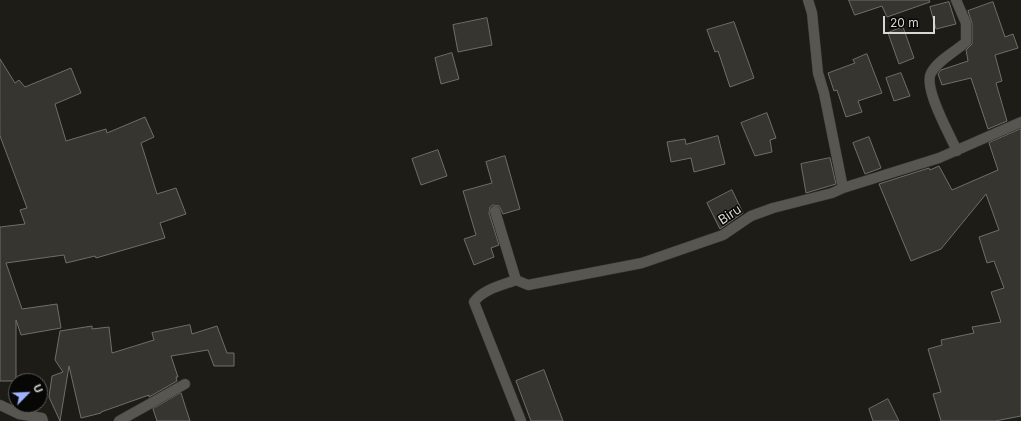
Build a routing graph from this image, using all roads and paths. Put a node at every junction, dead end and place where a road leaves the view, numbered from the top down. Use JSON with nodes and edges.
{"nodes":[{"id":1,"x":808,"y":0,"type":"edge"},
{"id":2,"x":956,"y":0,"type":"edge"},
{"id":3,"x":1021,"y":122,"type":"edge"},
{"id":4,"x":957,"y":151,"type":"junction"},
{"id":5,"x":843,"y":188,"type":"junction"},
{"id":6,"x":495,"y":211,"type":"dead end"},
{"id":7,"x":516,"y":280,"type":"junction"},
{"id":8,"x":185,"y":384,"type":"dead end"},
{"id":9,"x":0,"y":405,"type":"edge"},
{"id":10,"x":45,"y":420,"type":"edge"},
{"id":11,"x":119,"y":421,"type":"edge"},
{"id":12,"x":521,"y":421,"type":"edge"}],
"edges":[{"from":1,"to":5,"type":"street"},
{"from":2,"to":4,"type":"street"},
{"from":3,"to":4,"type":"street","name":"Biru"},
{"from":4,"to":5,"type":"street","name":"Biru"},
{"from":5,"to":7,"type":"street","name":"Biru"},
{"from":6,"to":7,"type":"street"},
{"from":7,"to":12,"type":"street"},
{"from":8,"to":11,"type":"street"},
{"from":9,"to":10,"type":"street"}]}
